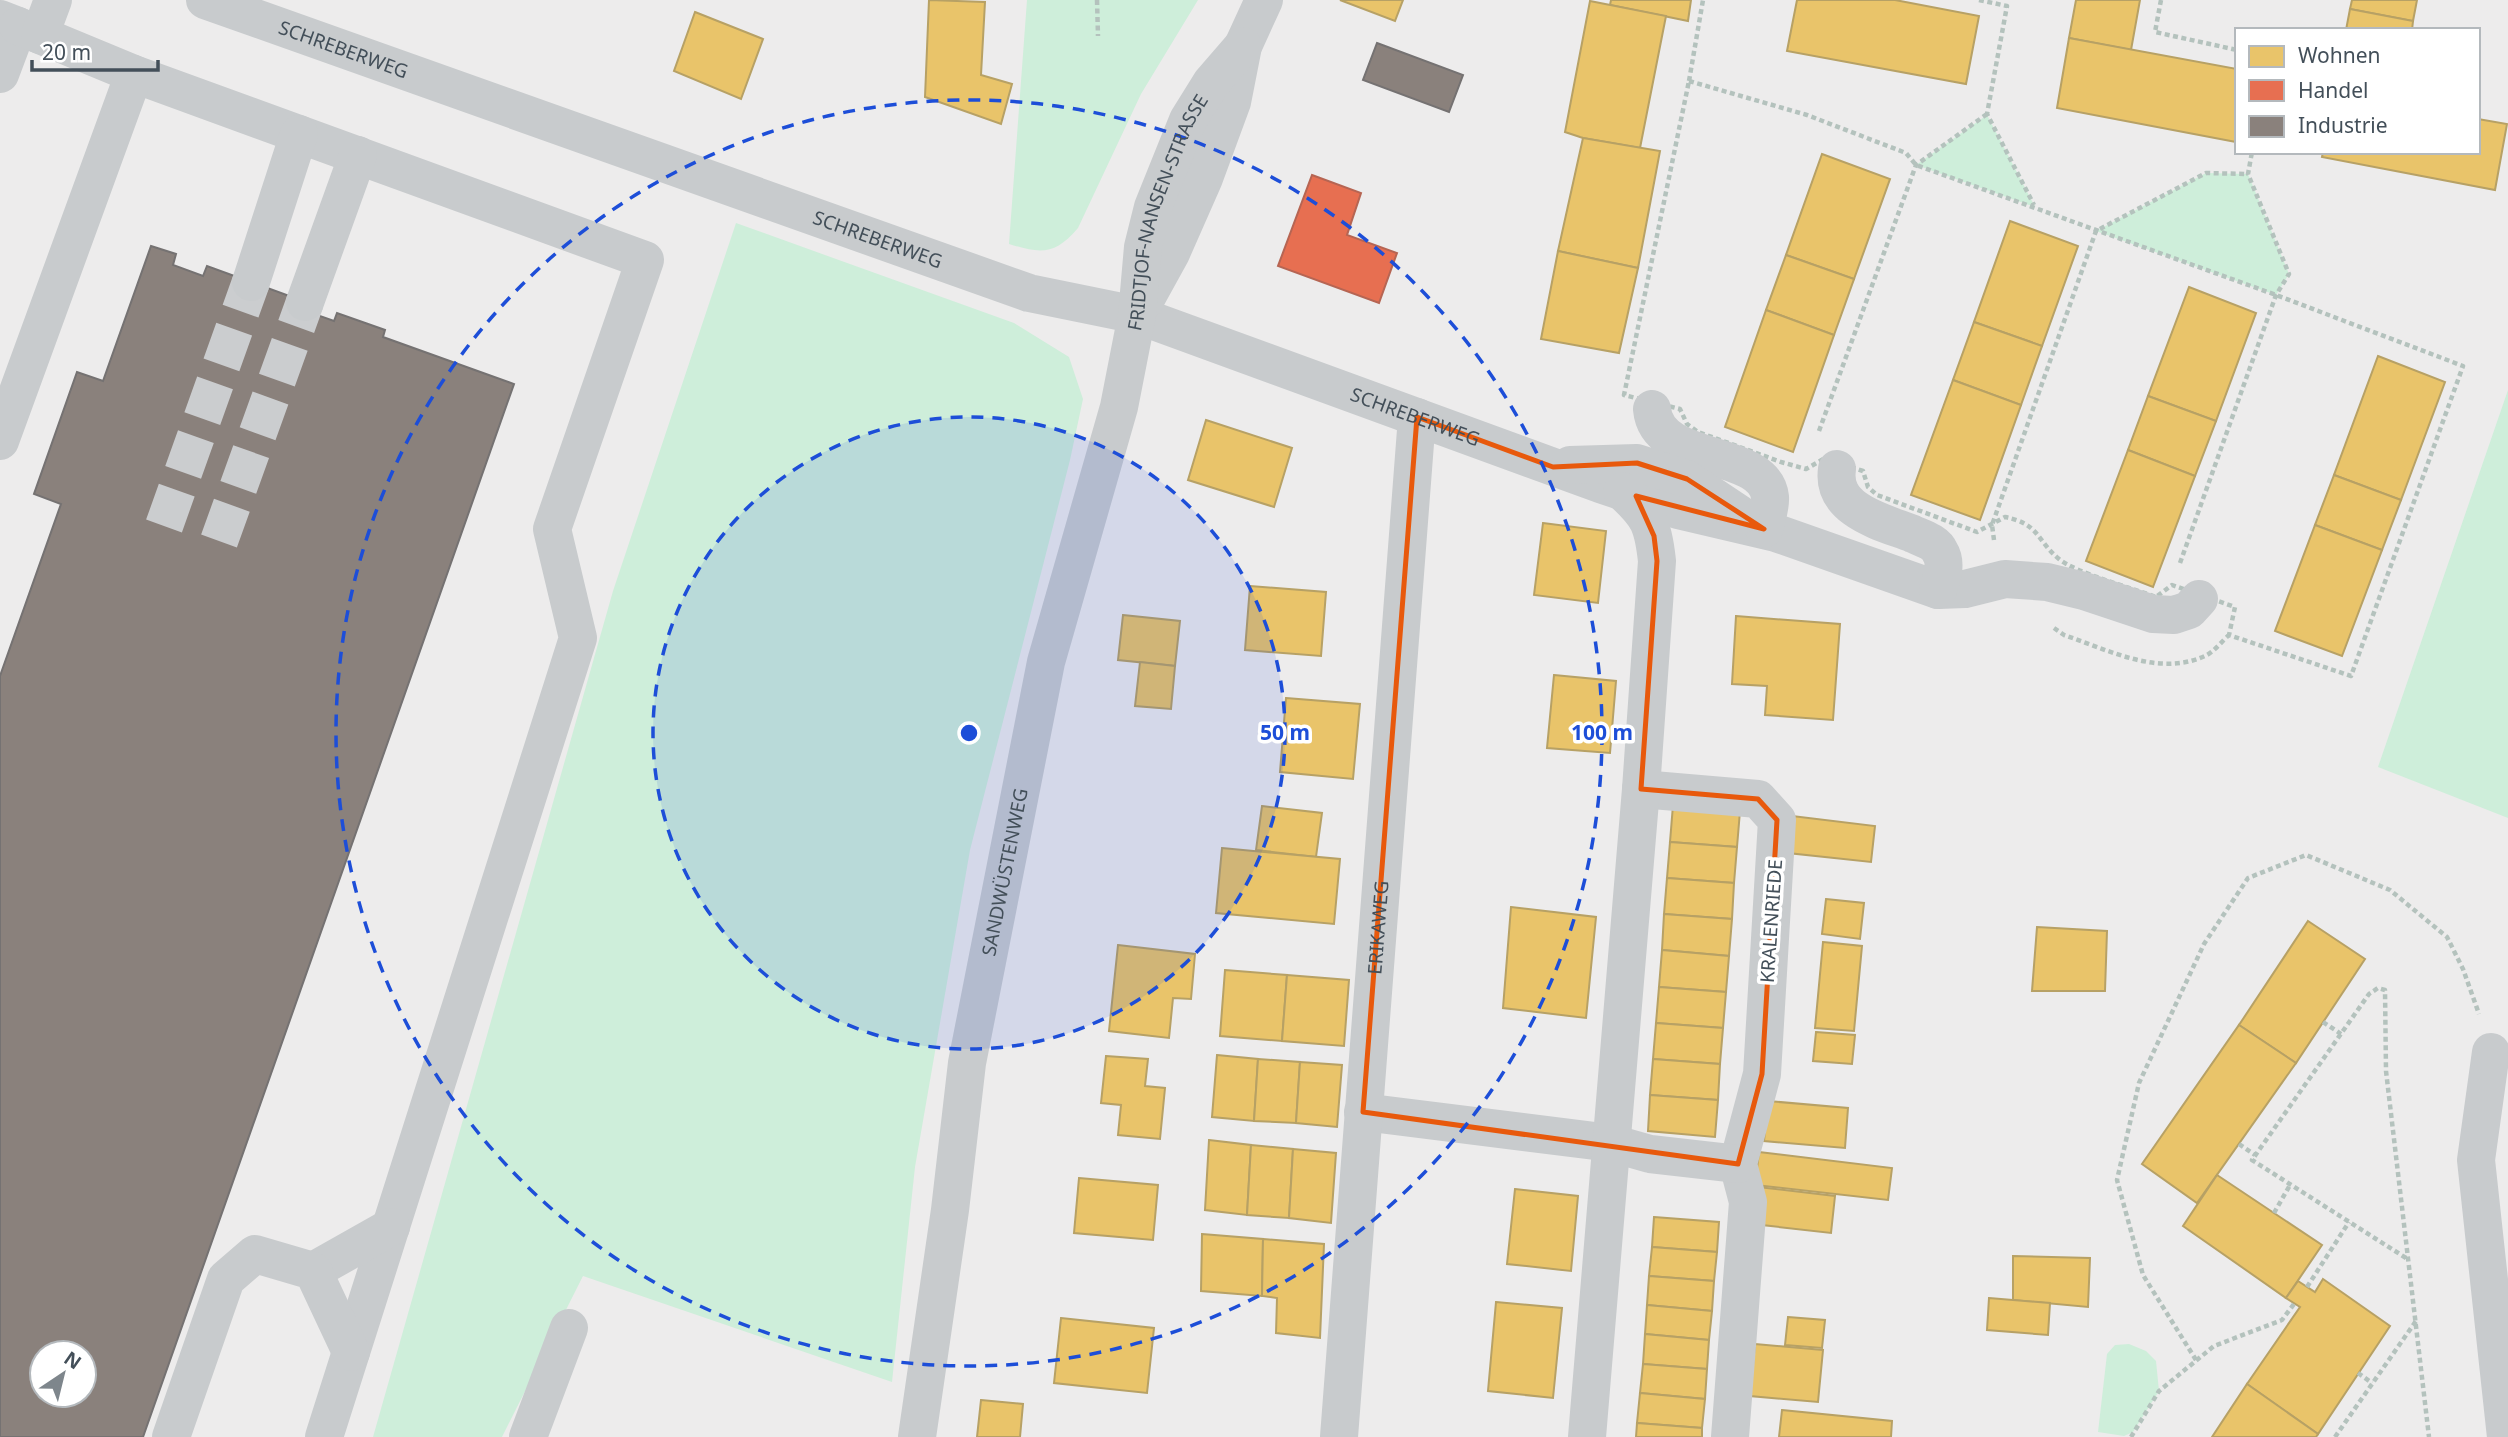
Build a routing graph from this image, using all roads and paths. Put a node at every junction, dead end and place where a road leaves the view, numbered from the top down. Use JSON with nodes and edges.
{"nodes":[{"id":1,"x":205,"y":0,"type":"edge"},
{"id":2,"x":1097,"y":0,"type":"edge"},
{"id":3,"x":1264,"y":0,"type":"edge"},
{"id":4,"x":1703,"y":0,"type":"edge"},
{"id":5,"x":1979,"y":0,"type":"edge"},
{"id":6,"x":2161,"y":0,"type":"edge"},
{"id":7,"x":28,"y":20,"type":"edge"},
{"id":8,"x":1098,"y":36,"type":"dead end"},
{"id":9,"x":2235,"y":50,"type":"edge"},
{"id":10,"x":0,"y":74,"type":"edge"},
{"id":11,"x":134,"y":74,"type":"junction"},
{"id":12,"x":1689,"y":82,"type":"junction"},
{"id":13,"x":1987,"y":114,"type":"junction"},
{"id":14,"x":299,"y":134,"type":"junction"},
{"id":15,"x":2252,"y":154,"type":"edge"},
{"id":16,"x":358,"y":155,"type":"junction"},
{"id":17,"x":1916,"y":165,"type":"junction"},
{"id":18,"x":2248,"y":174,"type":"junction"},
{"id":19,"x":2035,"y":207,"type":"junction"},
{"id":20,"x":2096,"y":231,"type":"junction"},
{"id":21,"x":251,"y":282,"type":"tunnel mouth"},
{"id":22,"x":2276,"y":295,"type":"junction"},
{"id":23,"x":305,"y":302,"type":"tunnel mouth"},
{"id":24,"x":1137,"y":314,"type":"junction"},
{"id":25,"x":1652,"y":409,"type":"dead end"},
{"id":26,"x":1417,"y":417,"type":"junction"},
{"id":27,"x":0,"y":441,"type":"edge"},
{"id":28,"x":1817,"y":459,"type":"junction"},
{"id":29,"x":1553,"y":467,"type":"junction"},
{"id":30,"x":1622,"y":491,"type":"junction"},
{"id":31,"x":1992,"y":525,"type":"junction"},
{"id":32,"x":1770,"y":531,"type":"junction"},
{"id":33,"x":2005,"y":579,"type":"junction"},
{"id":34,"x":2188,"y":586,"type":"joint"},
{"id":35,"x":1938,"y":590,"type":"junction"},
{"id":36,"x":1641,"y":789,"type":"junction"},
{"id":37,"x":2323,"y":1022,"type":"dead end"},
{"id":38,"x":2341,"y":1034,"type":"junction"},
{"id":39,"x":2491,"y":1052,"type":"joint"},
{"id":40,"x":1363,"y":1112,"type":"junction"},
{"id":41,"x":1611,"y":1143,"type":"junction"},
{"id":42,"x":2239,"y":1144,"type":"dead end"},
{"id":43,"x":2255,"y":1155,"type":"junction"},
{"id":44,"x":1738,"y":1164,"type":"junction"},
{"id":45,"x":2290,"y":1185,"type":"junction"},
{"id":46,"x":2274,"y":1213,"type":"dead end"},
{"id":47,"x":2349,"y":1222,"type":"junction"},
{"id":48,"x":391,"y":1227,"type":"junction"},
{"id":49,"x":2406,"y":1258,"type":"junction"},
{"id":50,"x":313,"y":1271,"type":"junction"},
{"id":51,"x":2307,"y":1287,"type":"dead end"},
{"id":52,"x":2294,"y":1304,"type":"dead end"},
{"id":53,"x":2416,"y":1320,"type":"junction"},
{"id":54,"x":569,"y":1328,"type":"dead end"},
{"id":55,"x":351,"y":1352,"type":"junction"},
{"id":56,"x":2196,"y":1360,"type":"junction"},
{"id":57,"x":2358,"y":1373,"type":"dead end"},
{"id":58,"x":2372,"y":1382,"type":"junction"},
{"id":59,"x":171,"y":1437,"type":"edge"},
{"id":60,"x":324,"y":1437,"type":"edge"},
{"id":61,"x":528,"y":1437,"type":"edge"},
{"id":62,"x":917,"y":1437,"type":"edge"},
{"id":63,"x":1339,"y":1437,"type":"edge"},
{"id":64,"x":1587,"y":1437,"type":"edge"},
{"id":65,"x":1730,"y":1437,"type":"edge"},
{"id":66,"x":2131,"y":1437,"type":"edge"},
{"id":67,"x":2335,"y":1437,"type":"edge"},
{"id":68,"x":2430,"y":1437,"type":"edge"},
{"id":69,"x":2506,"y":1437,"type":"edge"}],
"edges":[{"from":1,"to":24,"type":"street","name":"SCHREBERWEG"},
{"from":2,"to":8,"type":"path"},
{"from":3,"to":24,"type":"street","name":"FRIDTJOF-NANSEN-STRASSE"},
{"from":4,"to":12,"type":"path"},
{"from":5,"to":13,"type":"path"},
{"from":6,"to":9,"type":"path"},
{"from":7,"to":10,"type":"street"},
{"from":7,"to":11,"type":"street"},
{"from":11,"to":14,"type":"street"},
{"from":11,"to":27,"type":"street"},
{"from":12,"to":17,"type":"path"},
{"from":12,"to":28,"type":"path"},
{"from":13,"to":17,"type":"path"},
{"from":13,"to":19,"type":"path"},
{"from":14,"to":16,"type":"street"},
{"from":14,"to":21,"type":"street"},
{"from":15,"to":18,"type":"path"},
{"from":16,"to":23,"type":"street"},
{"from":16,"to":48,"type":"street"},
{"from":17,"to":19,"type":"path"},
{"from":17,"to":28,"type":"path"},
{"from":18,"to":20,"type":"path"},
{"from":18,"to":22,"type":"path"},
{"from":19,"to":20,"type":"path"},
{"from":20,"to":22,"type":"path"},
{"from":20,"to":31,"type":"path"},
{"from":22,"to":31,"type":"path"},
{"from":22,"to":34,"type":"path"},
{"from":24,"to":26,"type":"street","name":"SCHREBERWEG"},
{"from":24,"to":62,"type":"street","name":"SANDWÜSTENWEG"},
{"from":25,"to":32,"type":"street"},
{"from":26,"to":29,"type":"street","name":"SCHREBERWEG"},
{"from":26,"to":40,"type":"street","name":"ERIKAWEG"},
{"from":28,"to":31,"type":"path"},
{"from":28,"to":32,"type":"path"},
{"from":28,"to":35,"type":"street"},
{"from":29,"to":30,"type":"street","name":"SCHREBERWEG"},
{"from":29,"to":32,"type":"street","name":"SCHREBERWEG"},
{"from":30,"to":32,"type":"street","name":"SCHREBERWEG"},
{"from":30,"to":36,"type":"street"},
{"from":31,"to":33,"type":"path"},
{"from":32,"to":35,"type":"street","name":"SCHREBERWEG"},
{"from":33,"to":34,"type":"street","name":"SCHREBERWEG"},
{"from":33,"to":35,"type":"street","name":"SCHREBERWEG"},
{"from":36,"to":41,"type":"street"},
{"from":36,"to":44,"type":"street","name":"KRALENRIEDE"},
{"from":37,"to":38,"type":"path"},
{"from":38,"to":43,"type":"path"},
{"from":38,"to":49,"type":"path"},
{"from":39,"to":56,"type":"path"},
{"from":39,"to":69,"type":"street"},
{"from":40,"to":41,"type":"street"},
{"from":40,"to":63,"type":"street","name":"ERIKAWEG"},
{"from":41,"to":44,"type":"street"},
{"from":41,"to":64,"type":"street"},
{"from":42,"to":43,"type":"path"},
{"from":43,"to":45,"type":"path"},
{"from":44,"to":65,"type":"street","name":"KRALENRIEDE"},
{"from":45,"to":46,"type":"path"},
{"from":45,"to":47,"type":"path"},
{"from":47,"to":49,"type":"path"},
{"from":47,"to":51,"type":"path"},
{"from":48,"to":50,"type":"street"},
{"from":48,"to":55,"type":"street"},
{"from":49,"to":53,"type":"path"},
{"from":50,"to":55,"type":"street"},
{"from":50,"to":59,"type":"street"},
{"from":52,"to":56,"type":"path"},
{"from":53,"to":58,"type":"path"},
{"from":53,"to":68,"type":"path"},
{"from":54,"to":61,"type":"street"},
{"from":55,"to":60,"type":"street"},
{"from":56,"to":66,"type":"path"},
{"from":57,"to":58,"type":"path"},
{"from":58,"to":67,"type":"path"}]}
